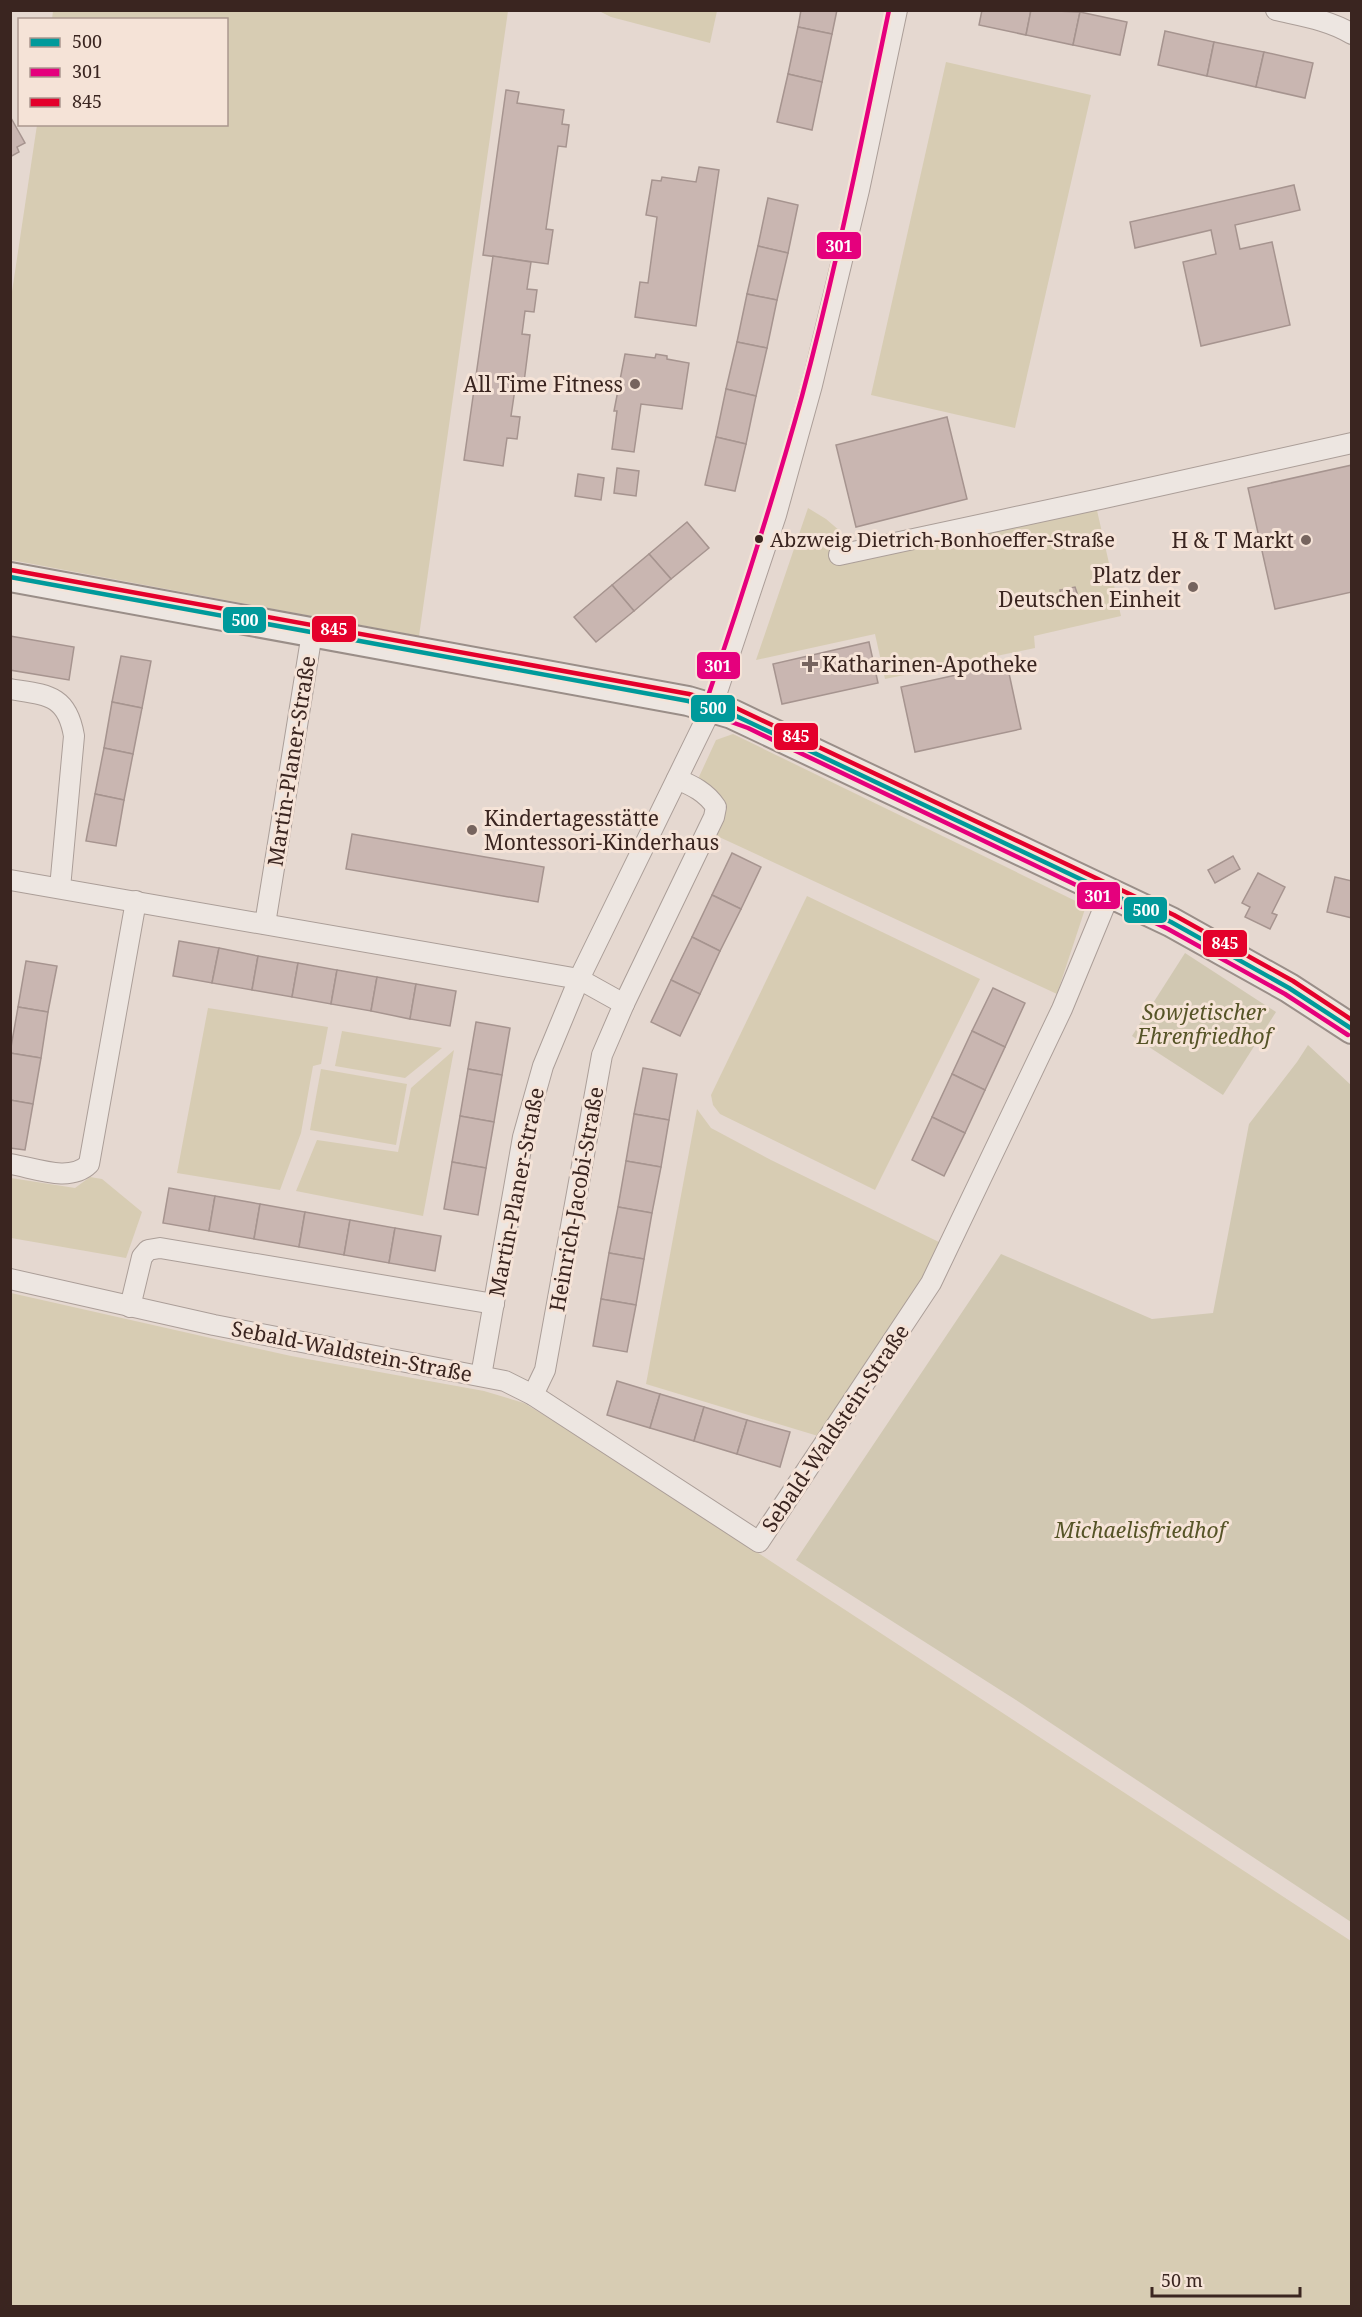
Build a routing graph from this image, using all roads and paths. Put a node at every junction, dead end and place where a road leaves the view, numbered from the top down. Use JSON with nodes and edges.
{"nodes":[{"id":1,"x":897,"y":10,"type":"edge"},
{"id":2,"x":1276,"y":10,"type":"edge"},
{"id":3,"x":1352,"y":34,"type":"edge"},
{"id":4,"x":1352,"y":443,"type":"edge"},
{"id":5,"x":838,"y":555,"type":"dead end"},
{"id":6,"x":10,"y":578,"type":"edge"},
{"id":7,"x":312,"y":633,"type":"junction"},
{"id":8,"x":10,"y":689,"type":"edge"},
{"id":9,"x":712,"y":707,"type":"junction"},
{"id":10,"x":677,"y":779,"type":"junction"},
{"id":11,"x":10,"y":880,"type":"edge"},
{"id":12,"x":60,"y":888,"type":"junction"},
{"id":13,"x":1110,"y":893,"type":"junction"},
{"id":14,"x":136,"y":901,"type":"junction"},
{"id":15,"x":265,"y":924,"type":"junction"},
{"id":16,"x":579,"y":979,"type":"junction"},
{"id":17,"x":624,"y":1004,"type":"junction"},
{"id":18,"x":1352,"y":1029,"type":"edge"},
{"id":19,"x":10,"y":1164,"type":"edge"},
{"id":20,"x":10,"y":1279,"type":"edge"},
{"id":21,"x":494,"y":1304,"type":"junction"},
{"id":22,"x":130,"y":1307,"type":"junction"},
{"id":23,"x":481,"y":1376,"type":"junction"},
{"id":24,"x":532,"y":1395,"type":"junction"}],
"edges":[{"from":1,"to":9,"type":"street","name":"Martin-Planer-Straße"},
{"from":2,"to":3,"type":"street"},
{"from":4,"to":5,"type":"street"},
{"from":6,"to":7,"type":"street"},
{"from":7,"to":9,"type":"street"},
{"from":7,"to":15,"type":"street","name":"Martin-Planer-Straße"},
{"from":8,"to":12,"type":"street"},
{"from":9,"to":10,"type":"street","name":"Martin-Planer-Straße"},
{"from":9,"to":13,"type":"street"},
{"from":10,"to":16,"type":"street","name":"Martin-Planer-Straße"},
{"from":10,"to":17,"type":"street","name":"Heinrich-Jacobi-Straße"},
{"from":11,"to":12,"type":"street"},
{"from":12,"to":14,"type":"street"},
{"from":13,"to":18,"type":"street"},
{"from":13,"to":24,"type":"street","name":"Sebald-Waldstein-Straße"},
{"from":14,"to":15,"type":"street"},
{"from":14,"to":19,"type":"street"},
{"from":15,"to":16,"type":"street"},
{"from":16,"to":17,"type":"street"},
{"from":16,"to":21,"type":"street","name":"Martin-Planer-Straße"},
{"from":17,"to":24,"type":"street","name":"Heinrich-Jacobi-Straße"},
{"from":20,"to":22,"type":"street","name":"Sebald-Waldstein-Straße"},
{"from":21,"to":22,"type":"street"},
{"from":21,"to":23,"type":"street","name":"Martin-Planer-Straße"},
{"from":22,"to":23,"type":"street","name":"Sebald-Waldstein-Straße"},
{"from":23,"to":24,"type":"street","name":"Sebald-Waldstein-Straße"}]}
